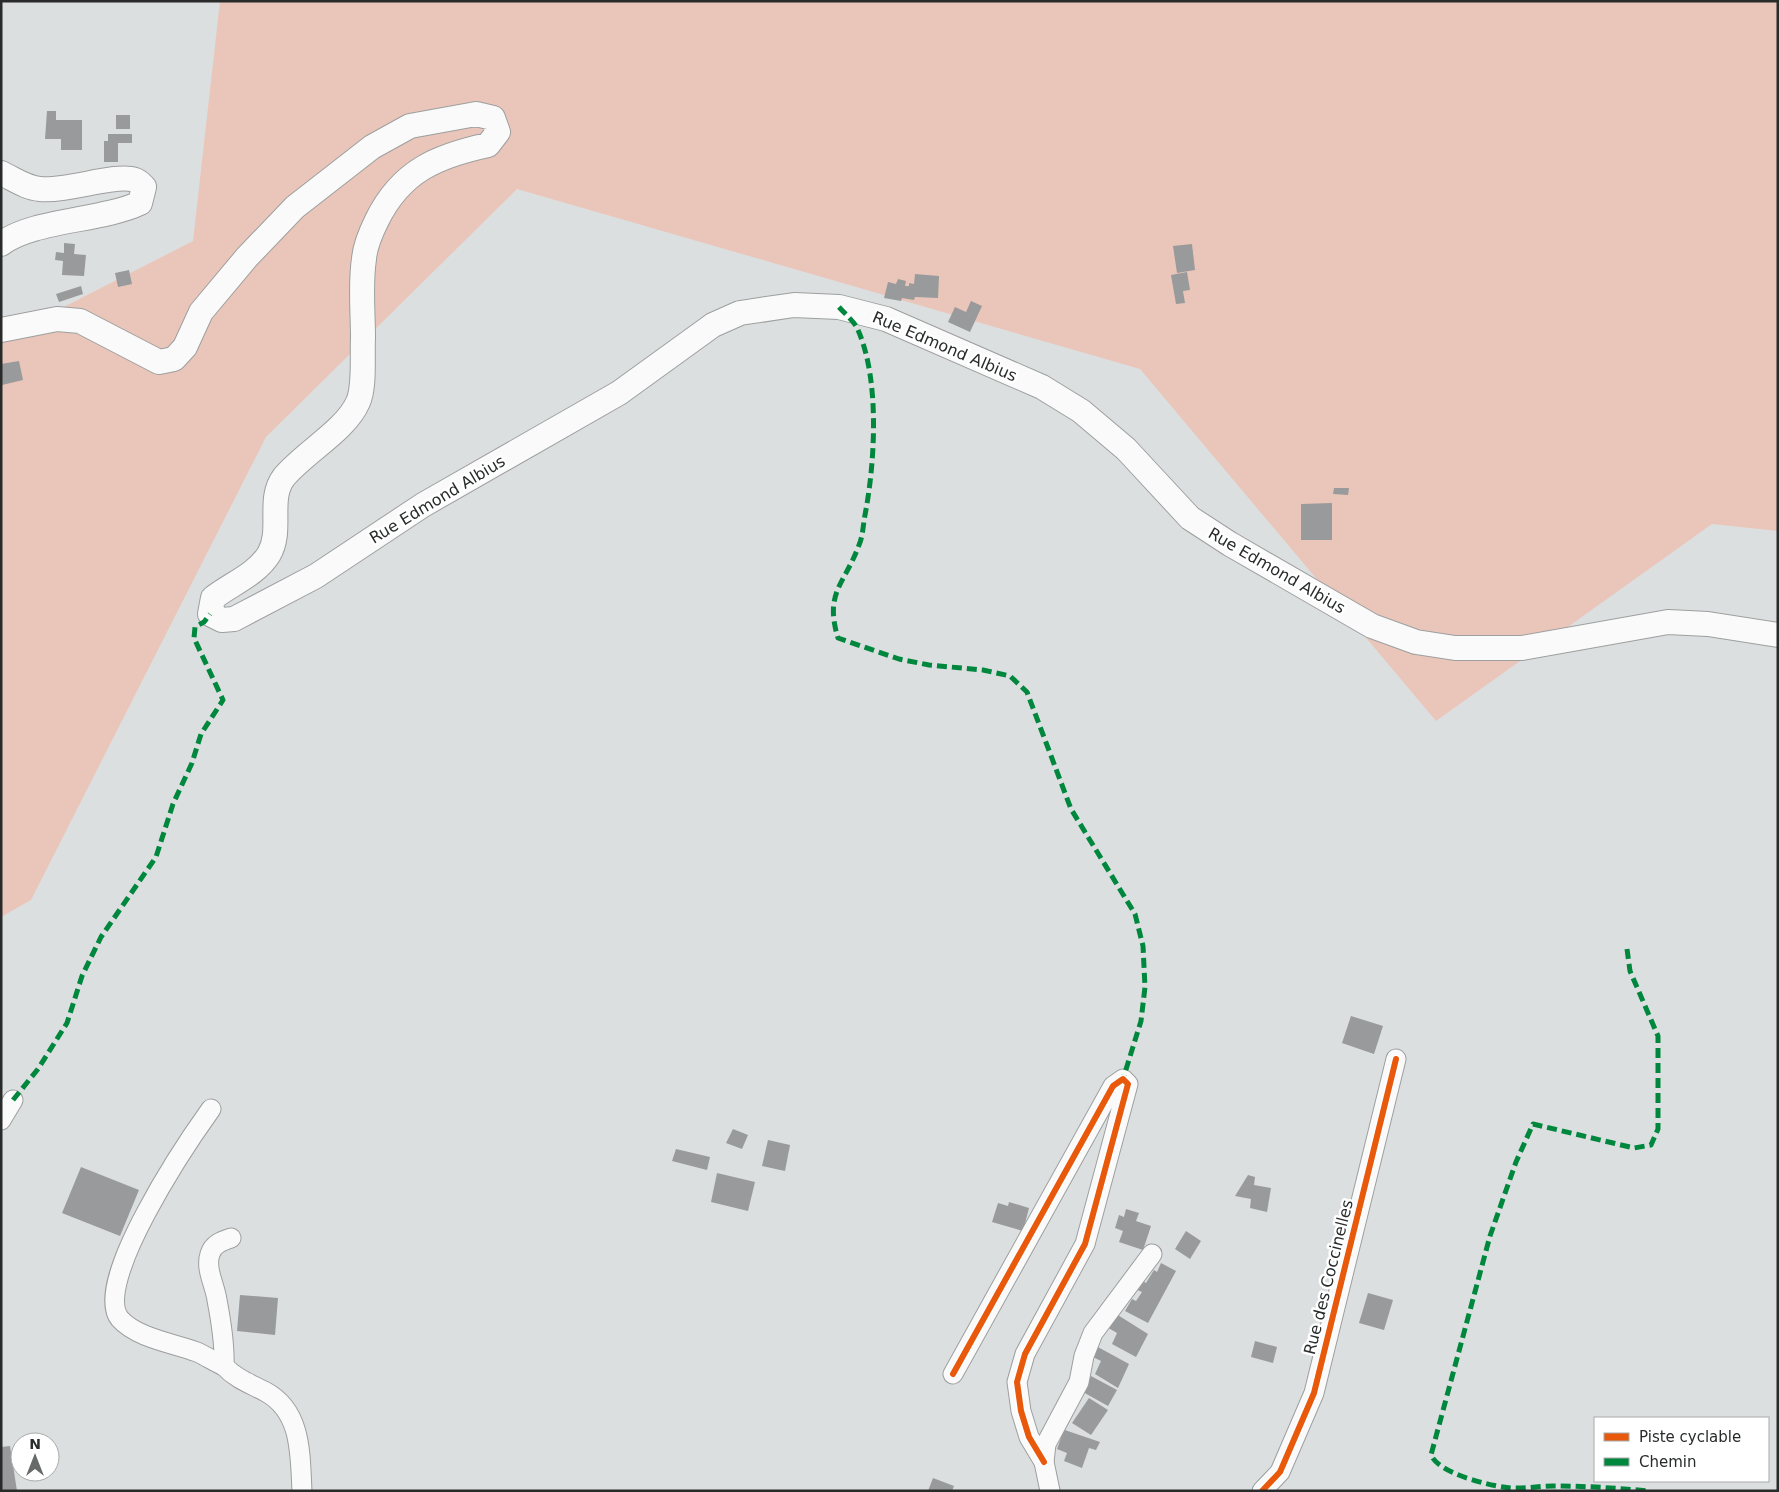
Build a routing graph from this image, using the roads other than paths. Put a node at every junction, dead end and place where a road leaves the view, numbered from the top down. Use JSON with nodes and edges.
{"nodes":[{"id":1,"x":1,"y":173,"type":"edge"},
{"id":2,"x":1,"y":244,"type":"edge"},
{"id":3,"x":1,"y":330,"type":"edge"},
{"id":4,"x":1778,"y":635,"type":"edge"},
{"id":5,"x":1396,"y":1059,"type":"dead end"},
{"id":6,"x":13,"y":1100,"type":"dead end"},
{"id":7,"x":211,"y":1109,"type":"dead end"},
{"id":8,"x":1,"y":1120,"type":"edge"},
{"id":9,"x":231,"y":1238,"type":"dead end"},
{"id":10,"x":1152,"y":1254,"type":"dead end"},
{"id":11,"x":224,"y":1366,"type":"junction"},
{"id":12,"x":952,"y":1374,"type":"dead end"},
{"id":13,"x":1044,"y":1462,"type":"junction"},
{"id":14,"x":302,"y":1491,"type":"edge"},
{"id":15,"x":1050,"y":1491,"type":"edge"},
{"id":16,"x":1262,"y":1491,"type":"edge"}],
"edges":[{"from":1,"to":2,"type":"main road"},
{"from":3,"to":4,"type":"main road","name":"Rue Edmond Albius"},
{"from":5,"to":16,"type":"street","name":"Rue des Coccinelles"},
{"from":6,"to":8,"type":"street"},
{"from":7,"to":11,"type":"street"},
{"from":9,"to":11,"type":"street"},
{"from":10,"to":13,"type":"street"},
{"from":11,"to":14,"type":"street"},
{"from":12,"to":13,"type":"street"},
{"from":13,"to":15,"type":"street"}]}
